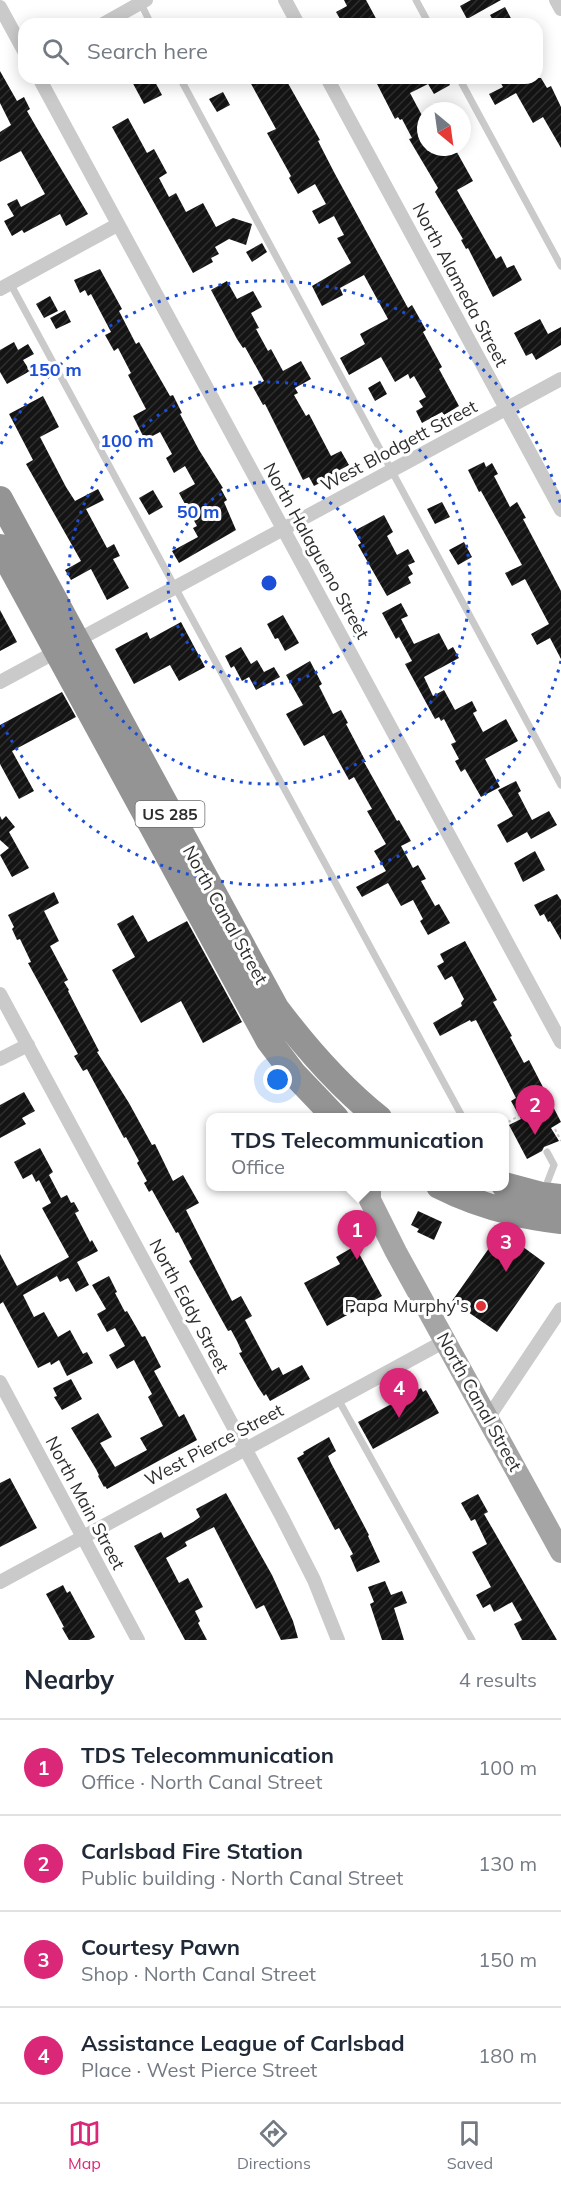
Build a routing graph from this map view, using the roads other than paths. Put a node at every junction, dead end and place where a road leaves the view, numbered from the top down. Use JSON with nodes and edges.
{"nodes":[{"id":1,"x":285,"y":0,"type":"edge"},
{"id":2,"x":416,"y":0,"type":"edge"},
{"id":3,"x":556,"y":0,"type":"edge"},
{"id":4,"x":142,"y":1,"type":"edge"},
{"id":5,"x":0,"y":7,"type":"edge"},
{"id":6,"x":561,"y":9,"type":"edge"},
{"id":7,"x":113,"y":18,"type":"edge"},
{"id":8,"x":149,"y":18,"type":"edge"},
{"id":9,"x":295,"y":18,"type":"edge"},
{"id":10,"x":426,"y":18,"type":"edge"},
{"id":11,"x":18,"y":40,"type":"edge"},
{"id":12,"x":42,"y":84,"type":"edge"},
{"id":13,"x":183,"y":84,"type":"edge"},
{"id":14,"x":330,"y":84,"type":"edge"},
{"id":15,"x":462,"y":84,"type":"edge"},
{"id":16,"x":117,"y":225,"type":"junction"},
{"id":17,"x":561,"y":266,"type":"edge"},
{"id":18,"x":5,"y":286,"type":"edge"},
{"id":19,"x":561,"y":380,"type":"edge"},
{"id":20,"x":506,"y":409,"type":"junction"},
{"id":21,"x":391,"y":470,"type":"junction"},
{"id":22,"x":0,"y":499,"type":"edge"},
{"id":23,"x":561,"y":510,"type":"edge"},
{"id":24,"x":283,"y":529,"type":"junction"},
{"id":25,"x":0,"y":547,"type":"edge"},
{"id":26,"x":176,"y":587,"type":"junction"},
{"id":27,"x":66,"y":646,"type":"junction"},
{"id":28,"x":0,"y":682,"type":"edge"},
{"id":29,"x":561,"y":785,"type":"edge"},
{"id":30,"x":0,"y":994,"type":"edge"},
{"id":31,"x":561,"y":1042,"type":"edge"},
{"id":32,"x":27,"y":1045,"type":"junction"},
{"id":33,"x":0,"y":1059,"type":"edge"},
{"id":34,"x":331,"y":1113,"type":"edge"},
{"id":35,"x":372,"y":1113,"type":"edge"},
{"id":36,"x":460,"y":1113,"type":"edge"},
{"id":37,"x":547,"y":1152,"type":"dead end"},
{"id":38,"x":558,"y":1165,"type":"edge"},
{"id":39,"x":509,"y":1186,"type":"edge"},
{"id":40,"x":370,"y":1191,"type":"edge"},
{"id":41,"x":451,"y":1191,"type":"edge"},
{"id":42,"x":551,"y":1196,"type":"edge"},
{"id":43,"x":561,"y":1221,"type":"edge"},
{"id":44,"x":561,"y":1308,"type":"edge"},
{"id":45,"x":445,"y":1341,"type":"junction"},
{"id":46,"x":0,"y":1382,"type":"edge"},
{"id":47,"x":338,"y":1399,"type":"junction"},
{"id":48,"x":488,"y":1418,"type":"junction"},
{"id":49,"x":245,"y":1449,"type":"junction"},
{"id":50,"x":83,"y":1537,"type":"junction"},
{"id":51,"x":561,"y":1552,"type":"edge"},
{"id":52,"x":0,"y":1582,"type":"edge"},
{"id":53,"x":138,"y":1640,"type":"edge"},
{"id":54,"x":338,"y":1640,"type":"edge"},
{"id":55,"x":472,"y":1640,"type":"edge"}],
"edges":[{"from":1,"to":9,"type":"street"},
{"from":2,"to":10,"type":"lane"},
{"from":3,"to":6,"type":"street"},
{"from":4,"to":7,"type":"street"},
{"from":4,"to":8,"type":"lane"},
{"from":5,"to":11,"type":"street"},
{"from":12,"to":16,"type":"street","name":"North Halagueno Street"},
{"from":13,"to":21,"type":"lane"},
{"from":14,"to":20,"type":"street","name":"North Alameda Street"},
{"from":15,"to":17,"type":"lane"},
{"from":16,"to":18,"type":"street"},
{"from":16,"to":24,"type":"street","name":"North Halagueno Street"},
{"from":18,"to":26,"type":"lane"},
{"from":19,"to":20,"type":"street","name":"West Blodgett Street"},
{"from":20,"to":21,"type":"street","name":"West Blodgett Street"},
{"from":20,"to":23,"type":"street","name":"North Alameda Street"},
{"from":21,"to":24,"type":"street","name":"West Blodgett Street"},
{"from":21,"to":29,"type":"lane"},
{"from":22,"to":27,"type":"highway","name":"North Canal Street","number":"US 285"},
{"from":24,"to":26,"type":"street","name":"West Blodgett Street"},
{"from":24,"to":31,"type":"street","name":"North Halagueno Street"},
{"from":25,"to":27,"type":"highway","name":"North Canal Street","number":"US 285"},
{"from":26,"to":27,"type":"street","name":"West Blodgett Street"},
{"from":26,"to":36,"type":"lane"},
{"from":27,"to":28,"type":"street","name":"West Blodgett Street"},
{"from":27,"to":34,"type":"highway","name":"North Canal Street","number":"US 285"},
{"from":27,"to":35,"type":"highway","name":"North Canal Street","number":"US 285"},
{"from":30,"to":32,"type":"street","name":"North Eddy Street"},
{"from":32,"to":33,"type":"street"},
{"from":32,"to":49,"type":"street","name":"North Eddy Street"},
{"from":37,"to":38,"type":"lane"},
{"from":38,"to":42,"type":"lane"},
{"from":39,"to":42,"type":"highway"},
{"from":40,"to":45,"type":"main road","name":"North Canal Street"},
{"from":41,"to":43,"type":"highway"},
{"from":44,"to":48,"type":"street"},
{"from":45,"to":47,"type":"street","name":"West Pierce Street"},
{"from":45,"to":48,"type":"main road","name":"North Canal Street"},
{"from":46,"to":50,"type":"street","name":"North Main Street"},
{"from":47,"to":49,"type":"street","name":"West Pierce Street"},
{"from":47,"to":55,"type":"lane"},
{"from":48,"to":51,"type":"main road","name":"North Canal Street"},
{"from":49,"to":50,"type":"street","name":"West Pierce Street"},
{"from":49,"to":54,"type":"street","name":"North Eddy Street"},
{"from":50,"to":52,"type":"street","name":"West Pierce Street"},
{"from":50,"to":53,"type":"street","name":"North Main Street"}]}
